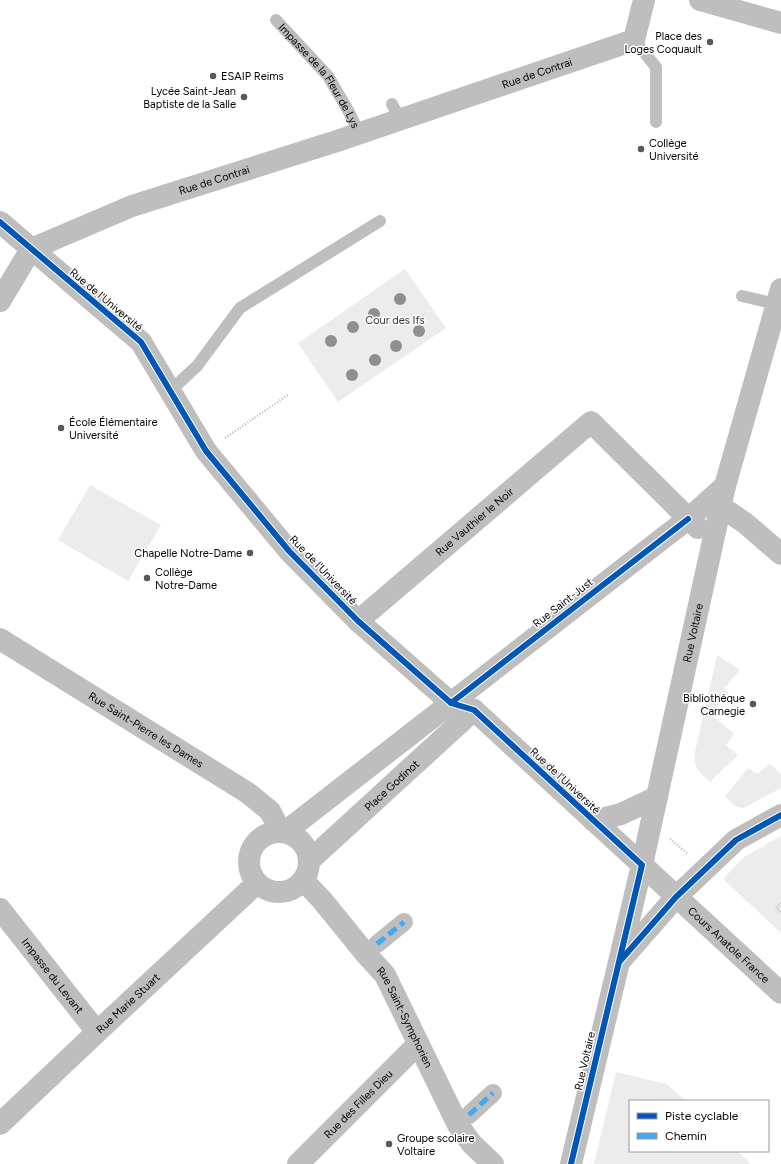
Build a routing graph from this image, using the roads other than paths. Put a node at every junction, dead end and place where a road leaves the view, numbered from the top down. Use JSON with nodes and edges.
{"nodes":[{"id":1,"x":644,"y":0,"type":"edge"},
{"id":2,"x":700,"y":0,"type":"edge"},
{"id":3,"x":276,"y":20,"type":"dead end"},
{"id":4,"x":781,"y":23,"type":"edge"},
{"id":5,"x":634,"y":40,"type":"junction"},
{"id":6,"x":656,"y":122,"type":"dead end"},
{"id":7,"x":359,"y":133,"type":"junction"},
{"id":8,"x":380,"y":221,"type":"dead end"},
{"id":9,"x":0,"y":222,"type":"edge"},
{"id":10,"x":31,"y":249,"type":"junction"},
{"id":11,"x":742,"y":296,"type":"dead end"},
{"id":12,"x":779,"y":296,"type":"edge"},
{"id":13,"x":0,"y":301,"type":"edge"},
{"id":14,"x":170,"y":391,"type":"junction"},
{"id":15,"x":723,"y":496,"type":"junction"},
{"id":16,"x":688,"y":518,"type":"junction"},
{"id":17,"x":712,"y":544,"type":"junction"},
{"id":18,"x":781,"y":554,"type":"edge"},
{"id":19,"x":358,"y":621,"type":"junction"},
{"id":20,"x":0,"y":639,"type":"edge"},
{"id":21,"x":451,"y":703,"type":"junction"},
{"id":22,"x":474,"y":710,"type":"junction"},
{"id":23,"x":657,"y":797,"type":"junction"},
{"id":24,"x":781,"y":815,"type":"edge"},
{"id":25,"x":594,"y":821,"type":"junction"},
{"id":26,"x":283,"y":832,"type":"junction"},
{"id":27,"x":642,"y":865,"type":"junction"},
{"id":28,"x":306,"y":871,"type":"junction"},
{"id":29,"x":257,"y":883,"type":"junction"},
{"id":30,"x":676,"y":897,"type":"junction"},
{"id":31,"x":9,"y":913,"type":"edge"},
{"id":32,"x":404,"y":922,"type":"dead end"},
{"id":33,"x":377,"y":944,"type":"dead end"},
{"id":34,"x":618,"y":963,"type":"junction"},
{"id":35,"x":781,"y":993,"type":"edge"},
{"id":36,"x":97,"y":1032,"type":"junction"},
{"id":37,"x":418,"y":1044,"type":"junction"},
{"id":38,"x":493,"y":1093,"type":"dead end"},
{"id":39,"x":469,"y":1115,"type":"dead end"},
{"id":40,"x":0,"y":1124,"type":"edge"},
{"id":41,"x":298,"y":1164,"type":"edge"},
{"id":42,"x":493,"y":1164,"type":"edge"},
{"id":43,"x":571,"y":1164,"type":"edge"}],
"edges":[{"from":1,"to":5,"type":"street"},
{"from":2,"to":4,"type":"street"},
{"from":3,"to":7,"type":"lane","name":"Impasse de la Fleur de Lys"},
{"from":5,"to":6,"type":"lane"},
{"from":5,"to":7,"type":"street","name":"Rue de Contrai"},
{"from":7,"to":10,"type":"street","name":"Rue de Contrai"},
{"from":8,"to":14,"type":"lane"},
{"from":9,"to":10,"type":"street","name":"Rue de l'Université"},
{"from":10,"to":13,"type":"street"},
{"from":10,"to":14,"type":"street","name":"Rue de l'Université"},
{"from":11,"to":12,"type":"lane","name":"Rue Voltaire"},
{"from":12,"to":15,"type":"street","name":"Rue Voltaire"},
{"from":14,"to":19,"type":"street","name":"Rue de l'Université"},
{"from":15,"to":16,"type":"street","name":"Rue Saint-Just"},
{"from":15,"to":17,"type":"street","name":"Rue Voltaire"},
{"from":15,"to":18,"type":"street"},
{"from":16,"to":17,"type":"street","name":"Rue Vauthier le Noir"},
{"from":16,"to":19,"type":"street","name":"Rue Vauthier le Noir"},
{"from":16,"to":21,"type":"street","name":"Rue Saint-Just"},
{"from":17,"to":23,"type":"street","name":"Rue Voltaire"},
{"from":19,"to":21,"type":"street","name":"Rue de l'Université"},
{"from":20,"to":26,"type":"street","name":"Rue Saint-Pierre les Dames"},
{"from":21,"to":22,"type":"street","name":"Rue de l'Université"},
{"from":21,"to":26,"type":"street"},
{"from":22,"to":25,"type":"street","name":"Rue de l'Université"},
{"from":22,"to":28,"type":"street","name":"Place Godinot"},
{"from":23,"to":25,"type":"street"},
{"from":23,"to":27,"type":"street","name":"Rue Voltaire"},
{"from":24,"to":30,"type":"street","name":"Rue Voltaire"},
{"from":25,"to":27,"type":"street","name":"Rue de l'Université"},
{"from":26,"to":28,"type":"street"},
{"from":26,"to":29,"type":"street"},
{"from":27,"to":30,"type":"street","name":"Rue de l'Université"},
{"from":27,"to":34,"type":"street","name":"Rue Voltaire"},
{"from":28,"to":29,"type":"street","name":"Place Godinot"},
{"from":28,"to":37,"type":"street","name":"Rue Saint-Symphorien"},
{"from":29,"to":36,"type":"street","name":"Rue Marie Stuart"},
{"from":30,"to":34,"type":"street","name":"Rue Voltaire"},
{"from":30,"to":35,"type":"street","name":"Cours Anatole France"},
{"from":31,"to":36,"type":"street","name":"Impasse du Levant"},
{"from":32,"to":33,"type":"street"},
{"from":34,"to":43,"type":"street","name":"Rue Voltaire"},
{"from":36,"to":40,"type":"street","name":"Rue Marie Stuart"},
{"from":37,"to":41,"type":"street","name":"Rue des Filles Dieu"},
{"from":37,"to":42,"type":"street","name":"Rue Saint-Symphorien"},
{"from":38,"to":39,"type":"street"}]}
